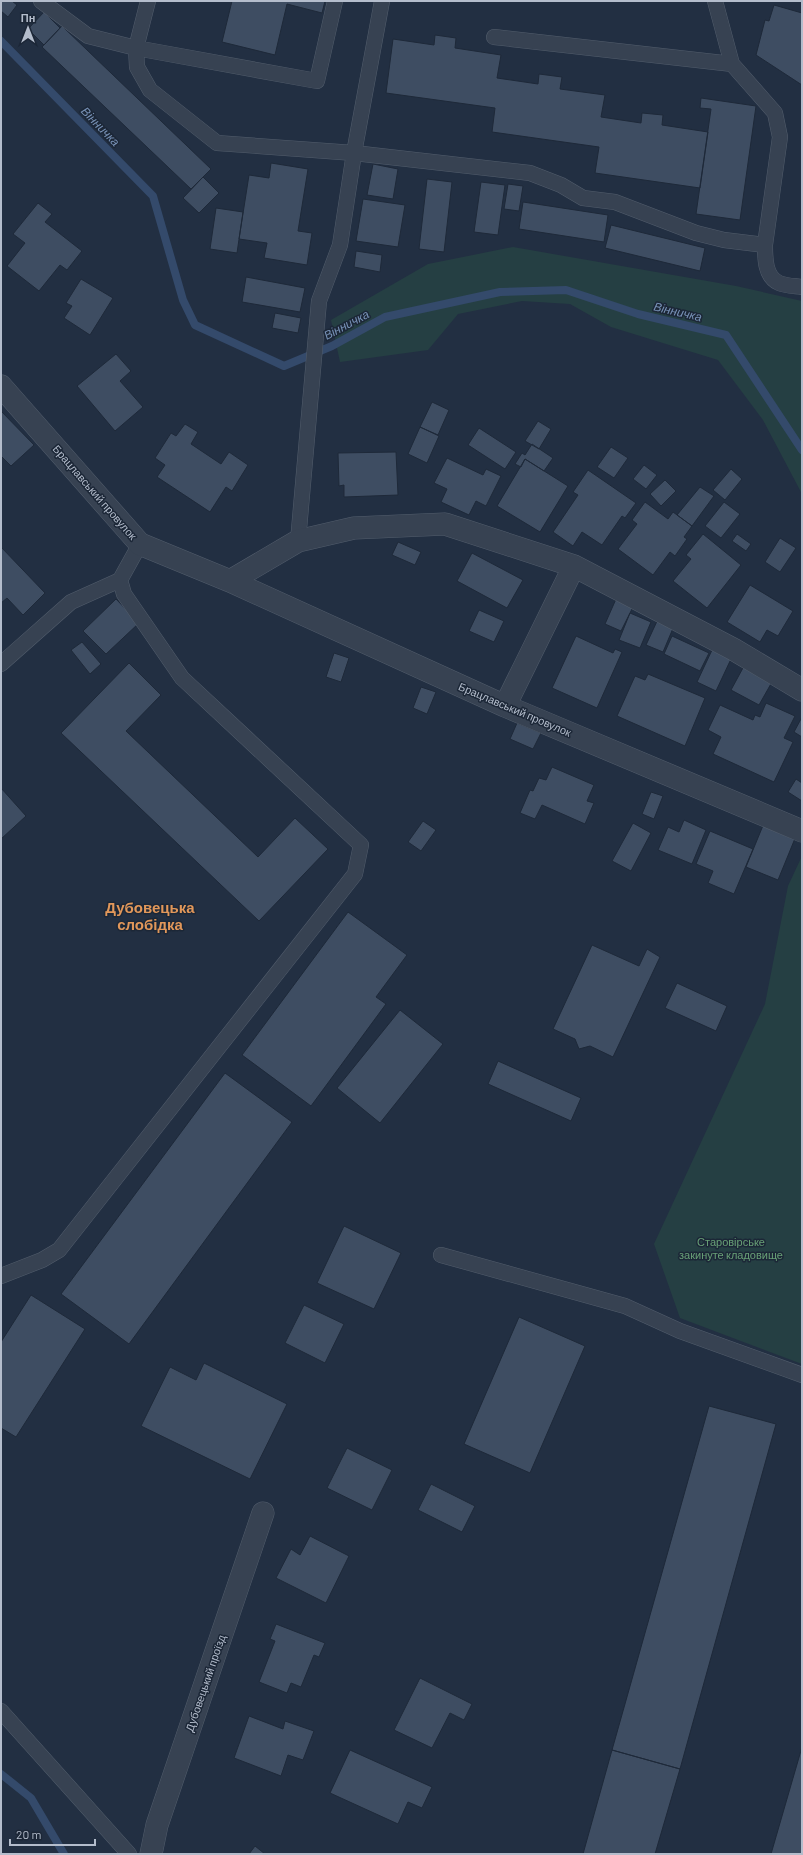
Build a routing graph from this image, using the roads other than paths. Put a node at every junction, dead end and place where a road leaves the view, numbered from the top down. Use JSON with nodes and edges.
{"nodes":[{"id":1,"x":41,"y":1,"type":"edge"},
{"id":2,"x":148,"y":1,"type":"edge"},
{"id":3,"x":335,"y":1,"type":"edge"},
{"id":4,"x":382,"y":1,"type":"edge"},
{"id":5,"x":716,"y":1,"type":"edge"},
{"id":6,"x":494,"y":37,"type":"dead end"},
{"id":7,"x":136,"y":48,"type":"junction"},
{"id":8,"x":732,"y":64,"type":"junction"},
{"id":9,"x":354,"y":153,"type":"junction"},
{"id":10,"x":765,"y":245,"type":"junction"},
{"id":11,"x":802,"y":287,"type":"edge"},
{"id":12,"x":1,"y":386,"type":"edge"},
{"id":13,"x":298,"y":541,"type":"junction"},
{"id":14,"x":140,"y":544,"type":"junction"},
{"id":15,"x":574,"y":566,"type":"junction"},
{"id":16,"x":120,"y":580,"type":"junction"},
{"id":17,"x":230,"y":581,"type":"junction"},
{"id":18,"x":1,"y":664,"type":"edge"},
{"id":19,"x":802,"y":690,"type":"edge"},
{"id":20,"x":504,"y":706,"type":"junction"},
{"id":21,"x":802,"y":831,"type":"edge"},
{"id":22,"x":441,"y":1255,"type":"dead end"},
{"id":23,"x":1,"y":1276,"type":"edge"},
{"id":24,"x":802,"y":1375,"type":"edge"},
{"id":25,"x":263,"y":1513,"type":"dead end"},
{"id":26,"x":1,"y":1710,"type":"edge"},
{"id":27,"x":129,"y":1854,"type":"edge"},
{"id":28,"x":151,"y":1854,"type":"edge"}],
"edges":[{"from":1,"to":7,"type":"lane"},
{"from":2,"to":7,"type":"lane"},
{"from":3,"to":7,"type":"lane"},
{"from":4,"to":9,"type":"lane"},
{"from":5,"to":8,"type":"lane"},
{"from":6,"to":8,"type":"lane"},
{"from":7,"to":9,"type":"lane"},
{"from":8,"to":10,"type":"lane"},
{"from":9,"to":10,"type":"lane"},
{"from":9,"to":13,"type":"lane"},
{"from":10,"to":11,"type":"lane"},
{"from":12,"to":14,"type":"street","name":"Брацлавський провулок"},
{"from":13,"to":15,"type":"street"},
{"from":13,"to":17,"type":"street"},
{"from":14,"to":16,"type":"lane"},
{"from":14,"to":17,"type":"street","name":"Брацлавський провулок"},
{"from":15,"to":19,"type":"street"},
{"from":15,"to":20,"type":"street"},
{"from":16,"to":18,"type":"lane"},
{"from":16,"to":23,"type":"lane"},
{"from":17,"to":20,"type":"street","name":"Брацлавський провулок"},
{"from":20,"to":21,"type":"street","name":"Брацлавський провулок"},
{"from":22,"to":24,"type":"lane"},
{"from":25,"to":28,"type":"street","name":"Дубовецький проїзд"},
{"from":26,"to":27,"type":"lane"}]}
